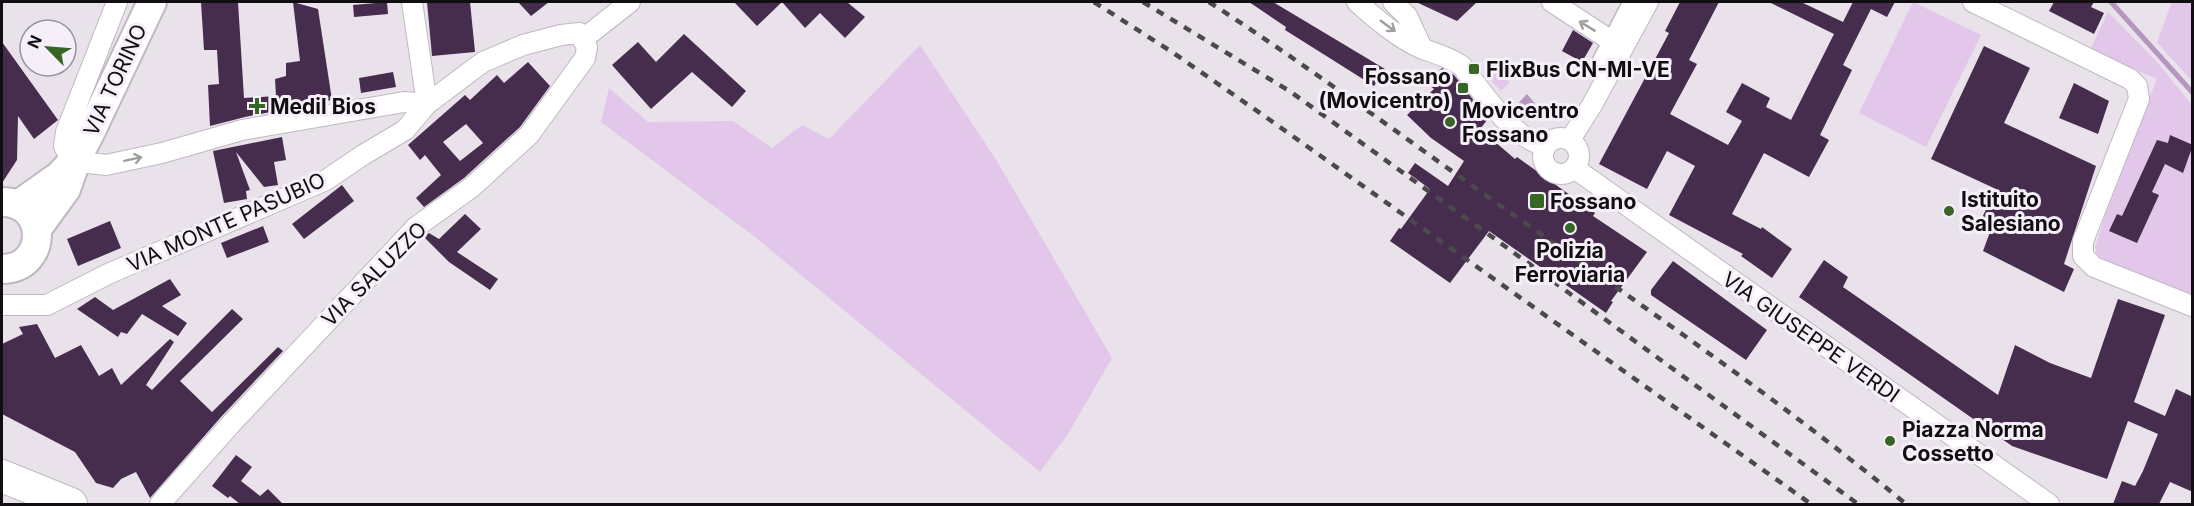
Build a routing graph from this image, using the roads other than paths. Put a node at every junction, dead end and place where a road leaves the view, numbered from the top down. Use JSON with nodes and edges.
{"nodes":[{"id":1,"x":117,"y":2,"type":"edge"},
{"id":2,"x":152,"y":2,"type":"edge"},
{"id":3,"x":412,"y":2,"type":"edge"},
{"id":4,"x":630,"y":2,"type":"edge"},
{"id":5,"x":1357,"y":2,"type":"edge"},
{"id":6,"x":1393,"y":2,"type":"edge"},
{"id":7,"x":1552,"y":2,"type":"edge"},
{"id":8,"x":1631,"y":2,"type":"edge"},
{"id":9,"x":1648,"y":2,"type":"edge"},
{"id":10,"x":1973,"y":2,"type":"edge"},
{"id":11,"x":1617,"y":42,"type":"junction"},
{"id":12,"x":585,"y":43,"type":"junction"},
{"id":13,"x":1422,"y":48,"type":"junction"},
{"id":14,"x":1595,"y":71,"type":"dead end"},
{"id":15,"x":427,"y":104,"type":"junction"},
{"id":16,"x":1570,"y":140,"type":"junction"},
{"id":17,"x":1546,"y":145,"type":"junction"},
{"id":18,"x":76,"y":158,"type":"junction"},
{"id":19,"x":1574,"y":168,"type":"junction"},
{"id":20,"x":10,"y":203,"type":"edge"},
{"id":21,"x":37,"y":229,"type":"junction"},
{"id":22,"x":6,"y":276,"type":"edge"},
{"id":23,"x":2,"y":305,"type":"edge"},
{"id":24,"x":2193,"y":306,"type":"edge"},
{"id":25,"x":2,"y":476,"type":"edge"},
{"id":26,"x":57,"y":501,"type":"edge"},
{"id":27,"x":160,"y":504,"type":"edge"},
{"id":28,"x":2049,"y":504,"type":"edge"}],
"edges":[{"from":1,"to":18,"type":"street","name":"VIA TORINO"},
{"from":2,"to":18,"type":"main road","name":"VIA TORINO"},
{"from":3,"to":15,"type":"street"},
{"from":4,"to":12,"type":"street","name":"VIA SALUZZO"},
{"from":5,"to":13,"type":"street","one_way":true},
{"from":6,"to":13,"type":"street"},
{"from":11,"to":7,"type":"street","one_way":true},
{"from":8,"to":11,"type":"street"},
{"from":9,"to":11,"type":"street"},
{"from":10,"to":24,"type":"street"},
{"from":11,"to":14,"type":"street"},
{"from":11,"to":16,"type":"street"},
{"from":12,"to":15,"type":"street","name":"VIA MONTE PASUBIO"},
{"from":12,"to":27,"type":"street","name":"VIA SALUZZO"},
{"from":13,"to":17,"type":"street"},
{"from":18,"to":15,"type":"street","one_way":true},
{"from":15,"to":23,"type":"street","name":"VIA MONTE PASUBIO"},
{"from":16,"to":17,"type":"street"},
{"from":16,"to":19,"type":"street"},
{"from":17,"to":19,"type":"street"},
{"from":18,"to":20,"type":"main road","name":"VIA TORINO"},
{"from":18,"to":21,"type":"main road","name":"VIA TORINO"},
{"from":19,"to":28,"type":"street","name":"VIA GIUSEPPE VERDI"},
{"from":20,"to":21,"type":"main road","name":"VIA TORINO"},
{"from":21,"to":22,"type":"main road","name":"VIA TORINO"},
{"from":25,"to":26,"type":"main road"}]}
